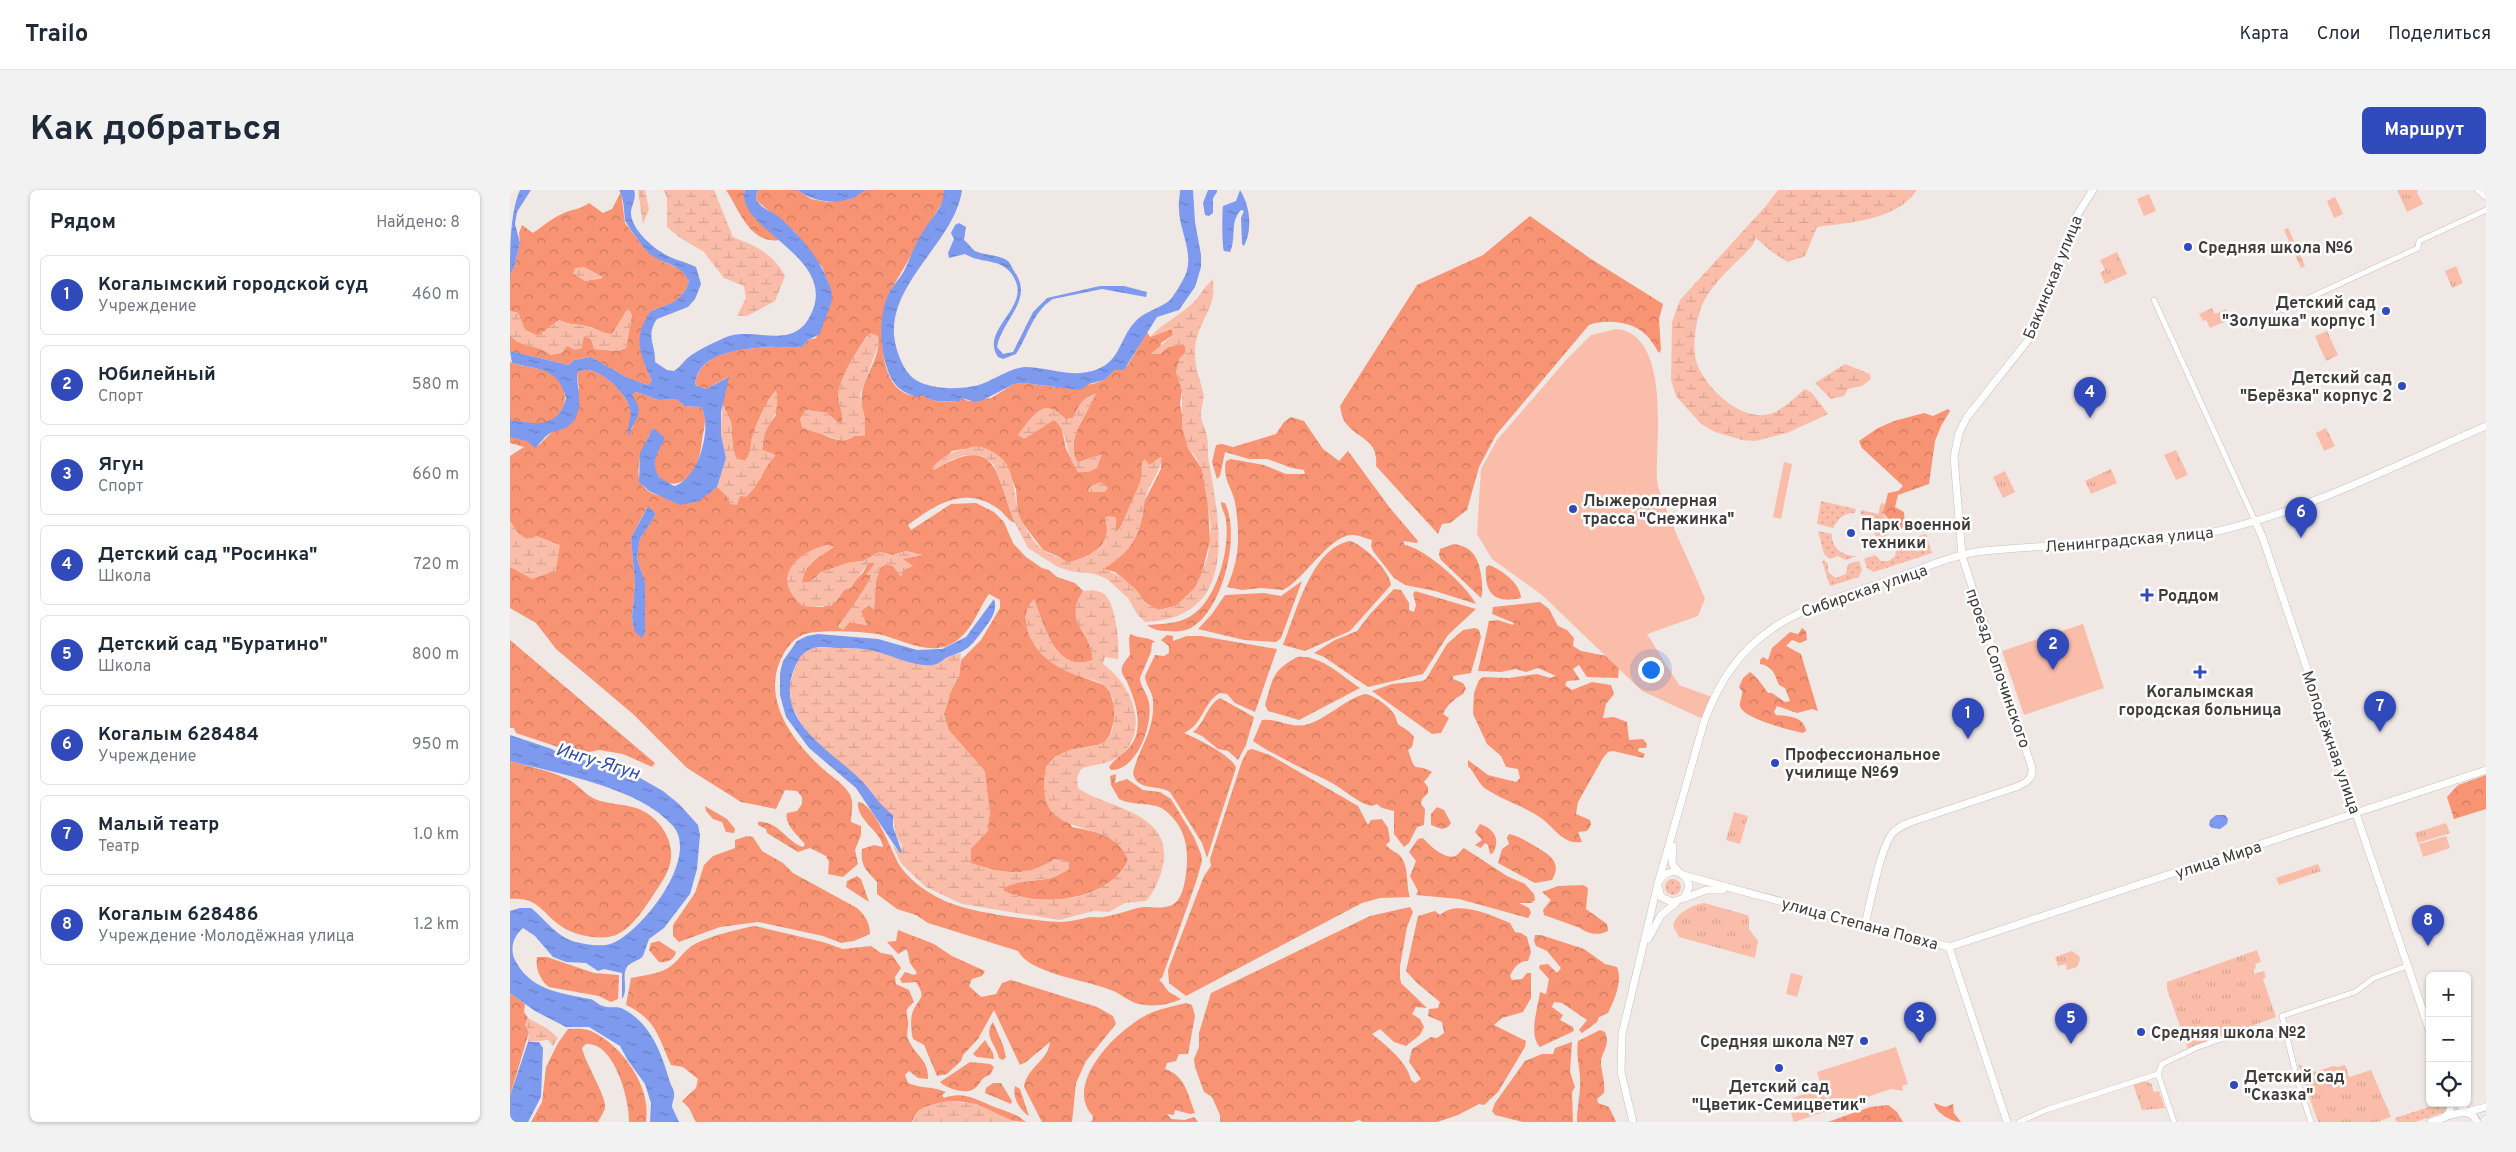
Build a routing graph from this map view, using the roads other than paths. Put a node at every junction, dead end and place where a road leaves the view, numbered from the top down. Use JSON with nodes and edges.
{"nodes":[{"id":1,"x":2093,"y":190,"type":"edge"},
{"id":2,"x":2479,"y":190,"type":"edge"},
{"id":3,"x":2486,"y":196,"type":"edge"},
{"id":4,"x":2486,"y":210,"type":"edge"},
{"id":5,"x":2154,"y":300,"type":"dead end"},
{"id":6,"x":2283,"y":310,"type":"dead end"},
{"id":7,"x":2486,"y":426,"type":"edge"},
{"id":8,"x":2255,"y":521,"type":"junction"},
{"id":9,"x":1962,"y":556,"type":"junction"},
{"id":10,"x":2486,"y":770,"type":"edge"},
{"id":11,"x":2356,"y":813,"type":"junction"},
{"id":12,"x":1680,"y":814,"type":"junction"},
{"id":13,"x":1682,"y":874,"type":"junction"},
{"id":14,"x":1659,"y":883,"type":"junction"},
{"id":15,"x":1738,"y":891,"type":"junction"},
{"id":16,"x":1681,"y":900,"type":"junction"},
{"id":17,"x":1865,"y":924,"type":"junction"},
{"id":18,"x":1949,"y":947,"type":"junction"},
{"id":19,"x":1640,"y":957,"type":"junction"},
{"id":20,"x":2407,"y":966,"type":"junction"},
{"id":21,"x":2426,"y":1021,"type":"edge"},
{"id":22,"x":2286,"y":1032,"type":"junction"},
{"id":23,"x":2158,"y":1074,"type":"junction"},
{"id":24,"x":2451,"y":1107,"type":"edge"},
{"id":25,"x":2462,"y":1107,"type":"edge"},
{"id":26,"x":2486,"y":1107,"type":"edge"},
{"id":27,"x":2467,"y":1112,"type":"junction"},
{"id":28,"x":2443,"y":1118,"type":"junction"},
{"id":29,"x":1634,"y":1122,"type":"edge"},
{"id":30,"x":2007,"y":1122,"type":"edge"},
{"id":31,"x":2019,"y":1122,"type":"edge"},
{"id":32,"x":2174,"y":1122,"type":"edge"},
{"id":33,"x":2311,"y":1122,"type":"edge"},
{"id":34,"x":2431,"y":1122,"type":"edge"},
{"id":35,"x":2477,"y":1122,"type":"edge"}],
"edges":[{"from":1,"to":9,"type":"street","name":"Бакинская улица"},
{"from":2,"to":3,"type":"street"},
{"from":4,"to":6,"type":"street"},
{"from":5,"to":8,"type":"street","name":"Молодёжная улица"},
{"from":7,"to":8,"type":"street","name":"Ленинградская улица"},
{"from":8,"to":9,"type":"street","name":"Ленинградская улица"},
{"from":8,"to":11,"type":"street","name":"Молодёжная улица"},
{"from":9,"to":12,"type":"street","name":"Сибирская улица"},
{"from":9,"to":17,"type":"street","name":"проезд Сопочинского"},
{"from":10,"to":11,"type":"street","name":"улица Мира"},
{"from":11,"to":18,"type":"street","name":"улица Мира"},
{"from":11,"to":20,"type":"street","name":"Молодёжная улица"},
{"from":12,"to":13,"type":"street","name":"Сибирская улица"},
{"from":12,"to":14,"type":"street","name":"Сибирская улица"},
{"from":13,"to":14,"type":"street"},
{"from":13,"to":15,"type":"street","name":"улица Степана Повха"},
{"from":13,"to":16,"type":"street"},
{"from":14,"to":16,"type":"street"},
{"from":14,"to":19,"type":"street","name":"Сибирская улица"},
{"from":15,"to":16,"type":"street","name":"улица Степана Повха"},
{"from":15,"to":17,"type":"street","name":"улица Степана Повха"},
{"from":16,"to":19,"type":"street","name":"улица Степана Повха"},
{"from":17,"to":18,"type":"street","name":"улица Степана Повха"},
{"from":18,"to":30,"type":"street","name":"улица Степана Повха"},
{"from":19,"to":29,"type":"street"},
{"from":20,"to":21,"type":"street","name":"Молодёжная улица"},
{"from":20,"to":22,"type":"street"},
{"from":22,"to":23,"type":"street"},
{"from":22,"to":33,"type":"street"},
{"from":23,"to":31,"type":"street"},
{"from":23,"to":32,"type":"street"},
{"from":24,"to":28,"type":"street"},
{"from":25,"to":27,"type":"street"},
{"from":26,"to":27,"type":"street"},
{"from":27,"to":28,"type":"street"},
{"from":27,"to":35,"type":"street"},
{"from":28,"to":34,"type":"street"}]}
